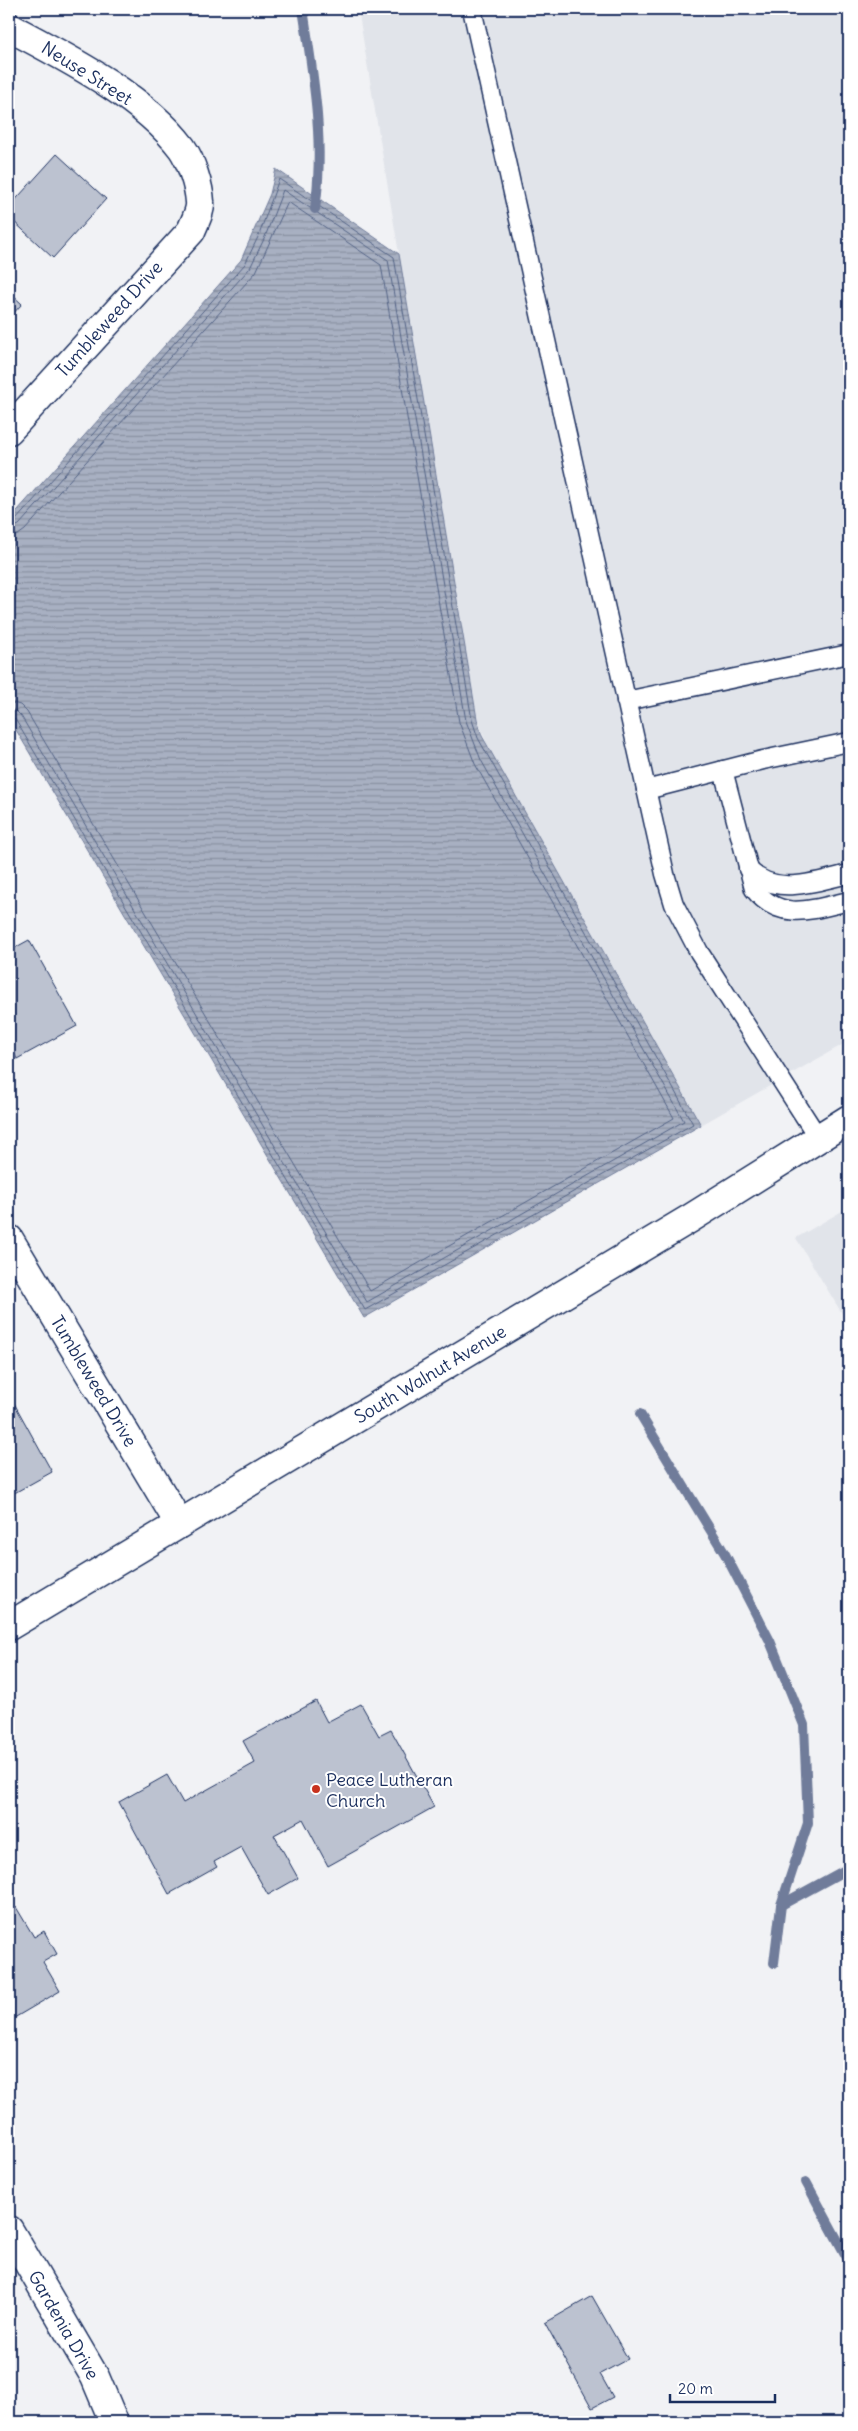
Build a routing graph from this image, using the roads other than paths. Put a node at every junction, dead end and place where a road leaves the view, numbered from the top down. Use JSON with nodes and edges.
{"nodes":[{"id":1,"x":472,"y":9,"type":"edge"},
{"id":2,"x":9,"y":27,"type":"edge"},
{"id":3,"x":201,"y":204,"type":"joint"},
{"id":4,"x":9,"y":430,"type":"edge"},
{"id":5,"x":849,"y":654,"type":"edge"},
{"id":6,"x":626,"y":701,"type":"junction"},
{"id":7,"x":849,"y":742,"type":"edge"},
{"id":8,"x":723,"y":770,"type":"junction"},
{"id":9,"x":646,"y":790,"type":"junction"},
{"id":10,"x":748,"y":869,"type":"junction"},
{"id":11,"x":849,"y":874,"type":"edge"},
{"id":12,"x":849,"y":901,"type":"edge"},
{"id":13,"x":849,"y":1119,"type":"edge"},
{"id":14,"x":819,"y":1139,"type":"junction"},
{"id":15,"x":9,"y":1239,"type":"edge"},
{"id":16,"x":179,"y":1523,"type":"junction"},
{"id":17,"x":9,"y":1626,"type":"edge"},
{"id":18,"x":9,"y":2230,"type":"edge"},
{"id":19,"x":114,"y":2422,"type":"edge"}],
"edges":[{"from":1,"to":6,"type":"lane"},
{"from":2,"to":3,"type":"street","name":"Neuse Street"},
{"from":3,"to":4,"type":"street","name":"Tumbleweed Drive"},
{"from":5,"to":6,"type":"lane"},
{"from":6,"to":9,"type":"lane"},
{"from":7,"to":8,"type":"lane"},
{"from":8,"to":9,"type":"lane"},
{"from":8,"to":10,"type":"lane"},
{"from":9,"to":14,"type":"lane"},
{"from":10,"to":11,"type":"lane"},
{"from":10,"to":12,"type":"lane"},
{"from":13,"to":14,"type":"street","name":"South Walnut Avenue"},
{"from":14,"to":16,"type":"street","name":"South Walnut Avenue"},
{"from":15,"to":16,"type":"street","name":"Tumbleweed Drive"},
{"from":16,"to":17,"type":"street","name":"South Walnut Avenue"},
{"from":18,"to":19,"type":"street","name":"Gardenia Drive"}]}
